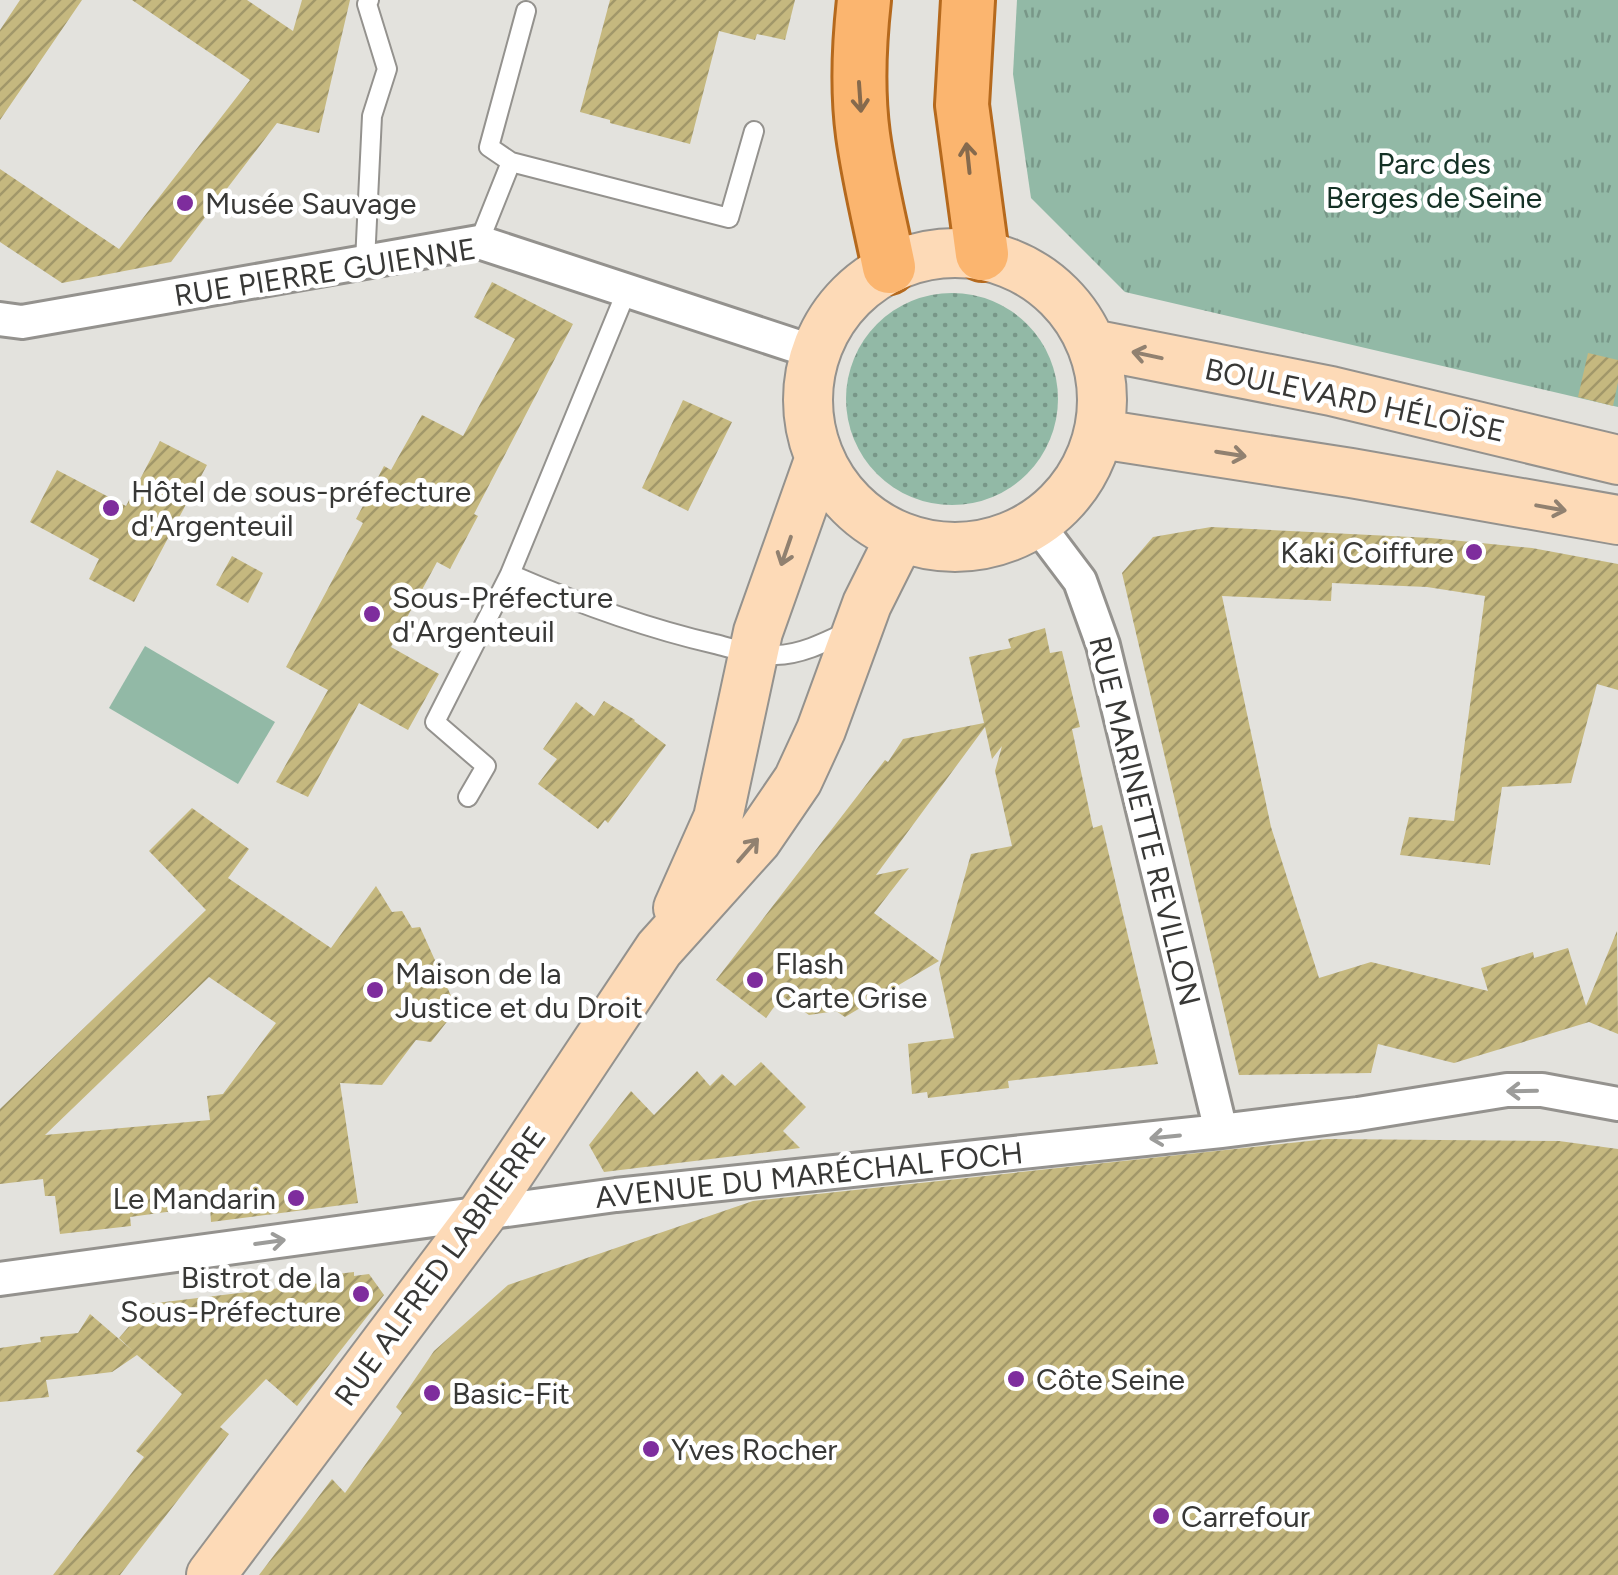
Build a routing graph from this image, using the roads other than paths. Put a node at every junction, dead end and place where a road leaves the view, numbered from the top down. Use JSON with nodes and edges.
{"nodes":[{"id":1,"x":368,"y":0,"type":"edge"},
{"id":2,"x":864,"y":0,"type":"edge"},
{"id":3,"x":968,"y":0,"type":"edge"},
{"id":4,"x":526,"y":11,"type":"dead end"},
{"id":5,"x":754,"y":131,"type":"dead end"},
{"id":6,"x":511,"y":162,"type":"junction"},
{"id":7,"x":479,"y":242,"type":"junction"},
{"id":8,"x":982,"y":254,"type":"junction"},
{"id":9,"x":365,"y":262,"type":"junction"},
{"id":10,"x":889,"y":267,"type":"junction"},
{"id":11,"x":627,"y":290,"type":"junction"},
{"id":12,"x":0,"y":320,"type":"edge"},
{"id":13,"x":1092,"y":344,"type":"junction"},
{"id":14,"x":814,"y":352,"type":"junction"},
{"id":15,"x":1100,"y":434,"type":"junction"},
{"id":16,"x":819,"y":460,"type":"junction"},
{"id":17,"x":1618,"y":460,"type":"edge"},
{"id":18,"x":1618,"y":520,"type":"edge"},
{"id":19,"x":1037,"y":524,"type":"junction"},
{"id":20,"x":900,"y":538,"type":"junction"},
{"id":21,"x":510,"y":574,"type":"junction"},
{"id":22,"x":858,"y":627,"type":"junction"},
{"id":23,"x":754,"y":654,"type":"junction"},
{"id":24,"x":468,"y":797,"type":"dead end"},
{"id":25,"x":659,"y":949,"type":"junction"},
{"id":26,"x":1618,"y":1104,"type":"edge"},
{"id":27,"x":1221,"y":1132,"type":"junction"},
{"id":28,"x":483,"y":1213,"type":"junction"},
{"id":29,"x":0,"y":1279,"type":"edge"},
{"id":30,"x":212,"y":1575,"type":"edge"}],
"edges":[{"from":1,"to":9,"type":"lane"},
{"from":2,"to":10,"type":"main road","one_way":true},
{"from":8,"to":3,"type":"main road","one_way":true},
{"from":4,"to":6,"type":"lane"},
{"from":5,"to":6,"type":"lane"},
{"from":6,"to":7,"type":"lane"},
{"from":7,"to":9,"type":"street","name":"RUE PIERRE GUIENNE"},
{"from":7,"to":11,"type":"street","name":"RUE PIERRE GUIENNE"},
{"from":8,"to":10,"type":"main road"},
{"from":8,"to":13,"type":"main road"},
{"from":9,"to":12,"type":"street","name":"RUE PIERRE GUIENNE"},
{"from":10,"to":14,"type":"main road"},
{"from":11,"to":14,"type":"street","name":"RUE PIERRE GUIENNE"},
{"from":11,"to":21,"type":"lane"},
{"from":13,"to":15,"type":"main road"},
{"from":17,"to":13,"type":"main road","name":"BOULEVARD HÉLOÏSE","one_way":true},
{"from":14,"to":16,"type":"main road"},
{"from":15,"to":18,"type":"main road","one_way":true},
{"from":15,"to":19,"type":"main road"},
{"from":16,"to":20,"type":"main road"},
{"from":16,"to":23,"type":"main road","name":"RUE ALFRED LABRIERRE","one_way":true},
{"from":19,"to":20,"type":"main road"},
{"from":19,"to":27,"type":"street","name":"RUE MARINETTE REVILLON"},
{"from":20,"to":22,"type":"main road","name":"RUE ALFRED LABRIERRE"},
{"from":21,"to":23,"type":"lane"},
{"from":21,"to":24,"type":"lane"},
{"from":22,"to":23,"type":"lane"},
{"from":25,"to":22,"type":"main road","name":"RUE ALFRED LABRIERRE","one_way":true},
{"from":23,"to":25,"type":"main road","name":"RUE ALFRED LABRIERRE"},
{"from":25,"to":28,"type":"main road","name":"RUE ALFRED LABRIERRE"},
{"from":26,"to":27,"type":"street","name":"AVENUE DU MARÉCHAL FOCH","one_way":true},
{"from":27,"to":28,"type":"street","name":"AVENUE DU MARÉCHAL FOCH","one_way":true},
{"from":29,"to":28,"type":"street","name":"AVENUE DU MARÉCHAL FOCH","one_way":true},
{"from":28,"to":30,"type":"main road","name":"RUE ALFRED LABRIERRE"}]}
